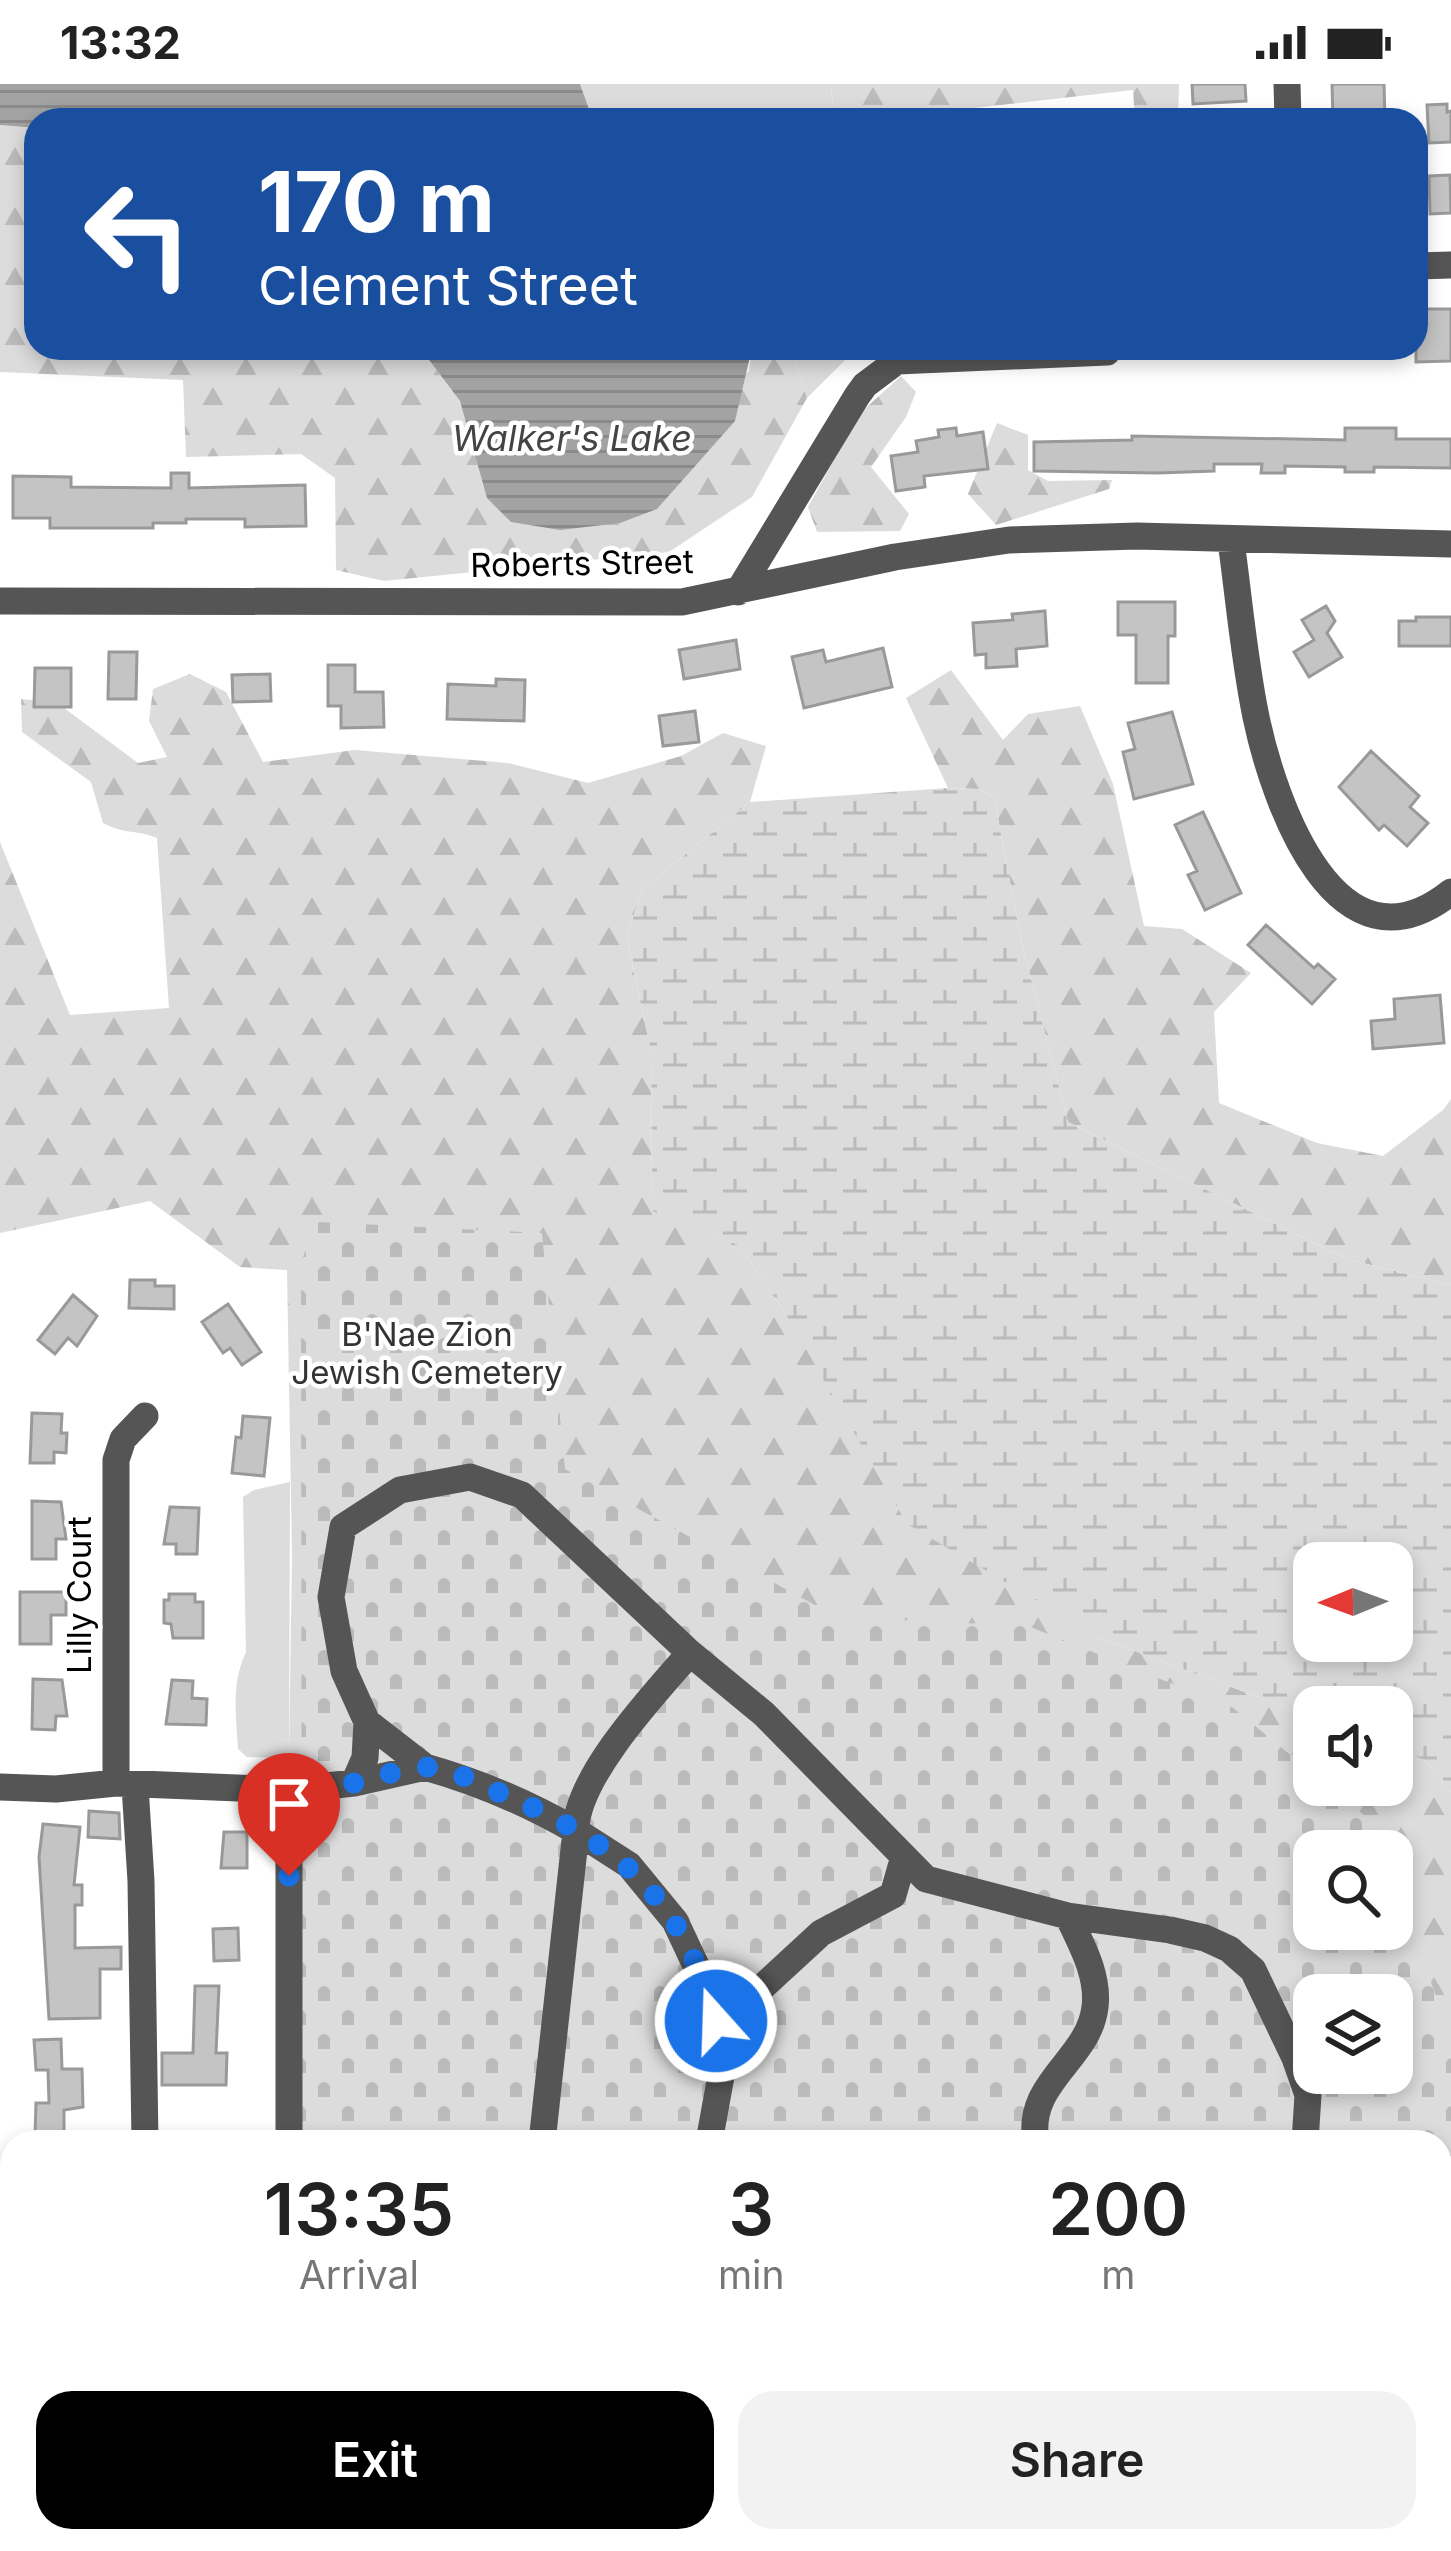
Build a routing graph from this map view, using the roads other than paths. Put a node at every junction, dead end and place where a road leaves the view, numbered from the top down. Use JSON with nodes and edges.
{"nodes":[{"id":1,"x":920,"y":360,"type":"edge"},
{"id":2,"x":1231,"y":542,"type":"junction"},
{"id":3,"x":1451,"y":544,"type":"edge"},
{"id":4,"x":737,"y":592,"type":"junction"},
{"id":5,"x":0,"y":601,"type":"edge"},
{"id":6,"x":1451,"y":892,"type":"edge"},
{"id":7,"x":145,"y":1416,"type":"dead end"},
{"id":8,"x":690,"y":1653,"type":"junction"},
{"id":9,"x":367,"y":1722,"type":"junction"},
{"id":10,"x":425,"y":1767,"type":"junction"},
{"id":11,"x":354,"y":1783,"type":"junction"},
{"id":12,"x":125,"y":1784,"type":"junction"},
{"id":13,"x":0,"y":1787,"type":"edge"},
{"id":14,"x":289,"y":1790,"type":"junction"},
{"id":15,"x":576,"y":1831,"type":"junction"},
{"id":16,"x":903,"y":1860,"type":"junction"},
{"id":17,"x":950,"y":1885,"type":"junction"},
{"id":18,"x":893,"y":1895,"type":"junction"},
{"id":19,"x":1068,"y":1916,"type":"junction"},
{"id":20,"x":707,"y":1989,"type":"junction"},
{"id":21,"x":758,"y":1991,"type":"junction"},
{"id":22,"x":725,"y":2054,"type":"junction"},
{"id":23,"x":145,"y":2130,"type":"edge"},
{"id":24,"x":289,"y":2130,"type":"edge"},
{"id":25,"x":543,"y":2130,"type":"edge"},
{"id":26,"x":711,"y":2130,"type":"edge"},
{"id":27,"x":1034,"y":2130,"type":"edge"},
{"id":28,"x":1306,"y":2130,"type":"edge"}],
"edges":[{"from":1,"to":4,"type":"street"},
{"from":2,"to":3,"type":"street","name":"Roberts Street"},
{"from":2,"to":4,"type":"street","name":"Roberts Street"},
{"from":2,"to":6,"type":"street"},
{"from":4,"to":5,"type":"street","name":"Roberts Street"},
{"from":7,"to":12,"type":"street","name":"Lilly Court"},
{"from":8,"to":9,"type":"street"},
{"from":8,"to":15,"type":"street"},
{"from":8,"to":16,"type":"street"},
{"from":9,"to":10,"type":"street"},
{"from":9,"to":11,"type":"street"},
{"from":10,"to":11,"type":"street"},
{"from":10,"to":15,"type":"street"},
{"from":11,"to":14,"type":"street"},
{"from":12,"to":13,"type":"street"},
{"from":12,"to":14,"type":"street"},
{"from":12,"to":23,"type":"street","name":"Lilly Court"},
{"from":14,"to":24,"type":"street"},
{"from":15,"to":20,"type":"street"},
{"from":15,"to":25,"type":"street"},
{"from":16,"to":17,"type":"street"},
{"from":16,"to":18,"type":"street"},
{"from":17,"to":18,"type":"street"},
{"from":17,"to":19,"type":"street"},
{"from":18,"to":21,"type":"street"},
{"from":19,"to":27,"type":"street"},
{"from":19,"to":28,"type":"street"},
{"from":20,"to":21,"type":"street"},
{"from":20,"to":22,"type":"street"},
{"from":21,"to":22,"type":"street"},
{"from":22,"to":26,"type":"street"}]}
